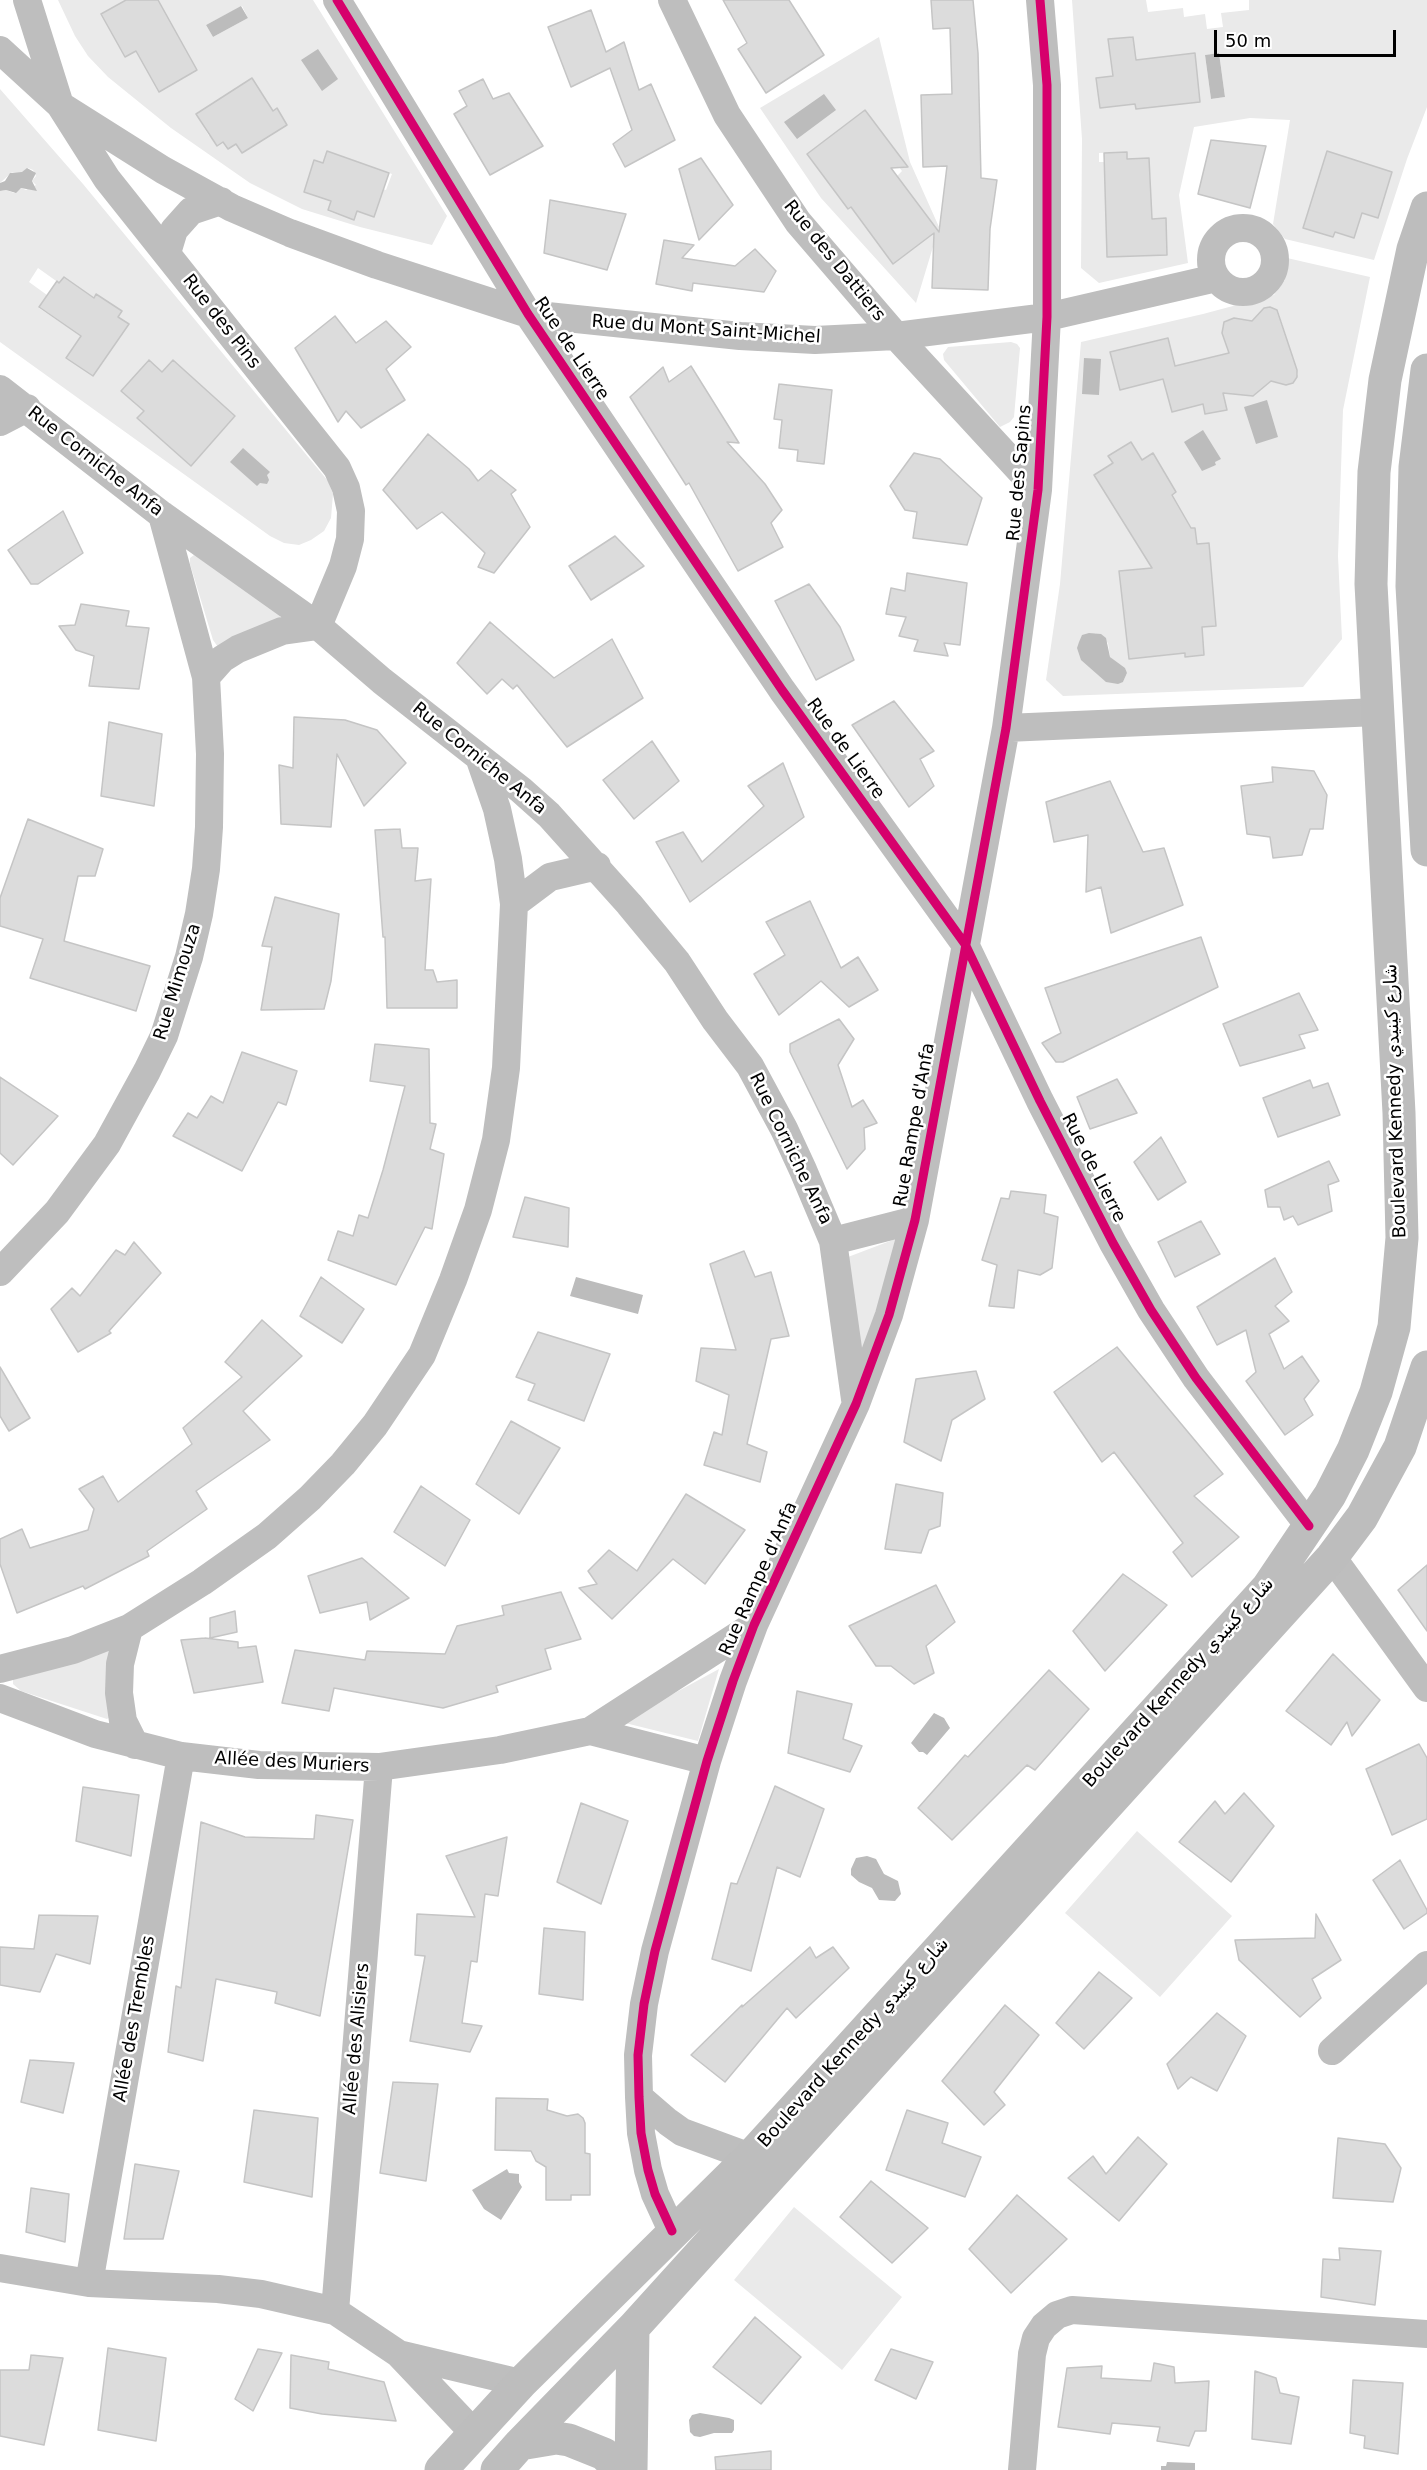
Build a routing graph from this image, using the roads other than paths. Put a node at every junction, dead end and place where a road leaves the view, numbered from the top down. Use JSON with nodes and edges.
{"nodes":[{"id":1,"x":27,"y":0,"type":"edge"},
{"id":2,"x":337,"y":0,"type":"edge"},
{"id":3,"x":672,"y":0,"type":"edge"},
{"id":4,"x":1040,"y":0,"type":"edge"},
{"id":5,"x":0,"y":50,"type":"edge"},
{"id":6,"x":60,"y":105,"type":"junction"},
{"id":7,"x":221,"y":201,"type":"junction"},
{"id":8,"x":1427,"y":208,"type":"edge"},
{"id":9,"x":167,"y":253,"type":"junction"},
{"id":10,"x":1216,"y":278,"type":"dead end"},
{"id":11,"x":528,"y":314,"type":"junction"},
{"id":12,"x":1047,"y":317,"type":"junction"},
{"id":13,"x":896,"y":336,"type":"junction"},
{"id":14,"x":1427,"y":370,"type":"edge"},
{"id":15,"x":0,"y":389,"type":"edge"},
{"id":16,"x":27,"y":408,"type":"junction"},
{"id":17,"x":0,"y":422,"type":"edge"},
{"id":18,"x":1038,"y":490,"type":"junction"},
{"id":19,"x":162,"y":515,"type":"junction"},
{"id":20,"x":318,"y":626,"type":"junction"},
{"id":21,"x":207,"y":677,"type":"junction"},
{"id":22,"x":1377,"y":712,"type":"junction"},
{"id":23,"x":1006,"y":728,"type":"junction"},
{"id":24,"x":479,"y":757,"type":"junction"},
{"id":25,"x":1427,"y":850,"type":"edge"},
{"id":26,"x":597,"y":866,"type":"junction"},
{"id":27,"x":514,"y":904,"type":"junction"},
{"id":28,"x":964,"y":944,"type":"junction"},
{"id":29,"x":915,"y":1220,"type":"junction"},
{"id":30,"x":833,"y":1241,"type":"junction"},
{"id":31,"x":0,"y":1272,"type":"edge"},
{"id":32,"x":1427,"y":1367,"type":"edge"},
{"id":33,"x":856,"y":1404,"type":"junction"},
{"id":34,"x":1309,"y":1526,"type":"junction"},
{"id":35,"x":1332,"y":1557,"type":"junction"},
{"id":36,"x":754,"y":1625,"type":"junction"},
{"id":37,"x":129,"y":1628,"type":"junction"},
{"id":38,"x":0,"y":1669,"type":"edge"},
{"id":39,"x":1427,"y":1688,"type":"edge"},
{"id":40,"x":0,"y":1698,"type":"edge"},
{"id":41,"x":590,"y":1731,"type":"junction"},
{"id":42,"x":135,"y":1745,"type":"junction"},
{"id":43,"x":181,"y":1756,"type":"junction"},
{"id":44,"x":706,"y":1761,"type":"junction"},
{"id":45,"x":379,"y":1767,"type":"junction"},
{"id":46,"x":1427,"y":1965,"type":"edge"},
{"id":47,"x":1332,"y":2051,"type":"dead end"},
{"id":48,"x":639,"y":2097,"type":"junction"},
{"id":49,"x":758,"y":2168,"type":"junction"},
{"id":50,"x":672,"y":2232,"type":"junction"},
{"id":51,"x":0,"y":2268,"type":"edge"},
{"id":52,"x":89,"y":2283,"type":"junction"},
{"id":53,"x":335,"y":2311,"type":"junction"},
{"id":54,"x":633,"y":2328,"type":"junction"},
{"id":55,"x":1427,"y":2334,"type":"edge"},
{"id":56,"x":399,"y":2354,"type":"junction"},
{"id":57,"x":521,"y":2383,"type":"junction"},
{"id":58,"x":474,"y":2433,"type":"junction"},
{"id":59,"x":520,"y":2444,"type":"junction"},
{"id":60,"x":441,"y":2470,"type":"edge"},
{"id":61,"x":497,"y":2470,"type":"edge"},
{"id":62,"x":620,"y":2470,"type":"edge"},
{"id":63,"x":631,"y":2470,"type":"edge"},
{"id":64,"x":1022,"y":2470,"type":"edge"}],
"edges":[{"from":1,"to":6,"type":"street"},
{"from":2,"to":11,"type":"street","name":"Rue de Lierre"},
{"from":3,"to":13,"type":"street","name":"Rue des Dattiers"},
{"from":4,"to":12,"type":"street","name":"Rue des Sapins"},
{"from":5,"to":6,"type":"street","name":"Rue des Pins"},
{"from":6,"to":7,"type":"street","name":"Rue du Mont Saint-Michel"},
{"from":6,"to":9,"type":"street","name":"Rue des Pins"},
{"from":7,"to":9,"type":"street"},
{"from":7,"to":11,"type":"street","name":"Rue du Mont Saint-Michel"},
{"from":8,"to":22,"type":"main road","name":"Boulevard Kennedy شارع كينيدي"},
{"from":9,"to":20,"type":"street","name":"Rue des Pins"},
{"from":10,"to":12,"type":"street","name":"Rue du Mont Saint-Michel"},
{"from":11,"to":13,"type":"street","name":"Rue du Mont Saint-Michel"},
{"from":11,"to":28,"type":"street","name":"Rue de Lierre"},
{"from":12,"to":13,"type":"street","name":"Rue du Mont Saint-Michel"},
{"from":12,"to":18,"type":"street","name":"Rue des Sapins"},
{"from":13,"to":18,"type":"street","name":"Rue des Dattiers"},
{"from":14,"to":25,"type":"main road"},
{"from":15,"to":16,"type":"street","name":"Rue Corniche Anfa"},
{"from":16,"to":17,"type":"street"},
{"from":16,"to":19,"type":"street","name":"Rue Corniche Anfa"},
{"from":18,"to":23,"type":"street","name":"Rue des Sapins"},
{"from":19,"to":20,"type":"street","name":"Rue Corniche Anfa"},
{"from":19,"to":21,"type":"street","name":"Rue Mimouza"},
{"from":20,"to":21,"type":"street"},
{"from":20,"to":24,"type":"street","name":"Rue Corniche Anfa"},
{"from":21,"to":31,"type":"street","name":"Rue Mimouza"},
{"from":22,"to":23,"type":"street"},
{"from":22,"to":34,"type":"main road","name":"Boulevard Kennedy شارع كينيدي"},
{"from":23,"to":28,"type":"street","name":"Rue des Sapins"},
{"from":24,"to":26,"type":"street","name":"Rue Corniche Anfa"},
{"from":24,"to":27,"type":"street"},
{"from":26,"to":27,"type":"street"},
{"from":26,"to":30,"type":"street","name":"Rue Corniche Anfa"},
{"from":27,"to":37,"type":"street"},
{"from":28,"to":29,"type":"street","name":"Rue Rampe d'Anfa"},
{"from":28,"to":34,"type":"street","name":"Rue de Lierre"},
{"from":29,"to":30,"type":"street","name":"Rue Corniche Anfa"},
{"from":29,"to":33,"type":"street","name":"Rue Rampe d'Anfa"},
{"from":30,"to":33,"type":"street","name":"Rue Corniche Anfa"},
{"from":32,"to":35,"type":"main road","name":"Boulevard Kennedy شارع كينيدي"},
{"from":33,"to":36,"type":"street","name":"Rue Rampe d'Anfa"},
{"from":34,"to":49,"type":"main road","name":"Boulevard Kennedy شارع كينيدي"},
{"from":35,"to":39,"type":"street"},
{"from":35,"to":49,"type":"main road","name":"Boulevard Kennedy شارع كينيدي"},
{"from":36,"to":41,"type":"street","name":"Allée des Muriers"},
{"from":36,"to":44,"type":"street","name":"Rue Rampe d'Anfa"},
{"from":37,"to":38,"type":"street"},
{"from":37,"to":42,"type":"street"},
{"from":40,"to":42,"type":"street","name":"Allée des Muriers"},
{"from":41,"to":44,"type":"street","name":"Allée des Muriers"},
{"from":41,"to":45,"type":"street","name":"Allée des Muriers"},
{"from":42,"to":43,"type":"street","name":"Allée des Muriers"},
{"from":43,"to":45,"type":"street","name":"Allée des Muriers"},
{"from":43,"to":52,"type":"street","name":"Allée des Trembles"},
{"from":44,"to":48,"type":"street","name":"Rue Rampe d'Anfa"},
{"from":45,"to":53,"type":"street","name":"Allée des Alisiers"},
{"from":46,"to":47,"type":"street"},
{"from":48,"to":49,"type":"street"},
{"from":48,"to":50,"type":"street","name":"Rue Rampe d'Anfa"},
{"from":49,"to":50,"type":"main road","name":"Boulevard Kennedy شارع كينيدي"},
{"from":49,"to":54,"type":"main road","name":"Boulevard Kennedy شارع كينيدي"},
{"from":50,"to":57,"type":"main road","name":"Boulevard Kennedy شارع كينيدي"},
{"from":51,"to":52,"type":"street"},
{"from":52,"to":53,"type":"street"},
{"from":53,"to":56,"type":"street"},
{"from":54,"to":59,"type":"main road","name":"Boulevard Kennedy شارع كينيدي"},
{"from":54,"to":63,"type":"main road"},
{"from":55,"to":64,"type":"street"},
{"from":56,"to":57,"type":"street"},
{"from":56,"to":58,"type":"street"},
{"from":57,"to":58,"type":"main road","name":"Boulevard Kennedy شارع كينيدي"},
{"from":58,"to":60,"type":"main road","name":"Boulevard Kennedy شارع كينيدي"},
{"from":59,"to":61,"type":"main road","name":"Boulevard Kennedy شارع كينيدي"},
{"from":59,"to":62,"type":"main road"}]}
